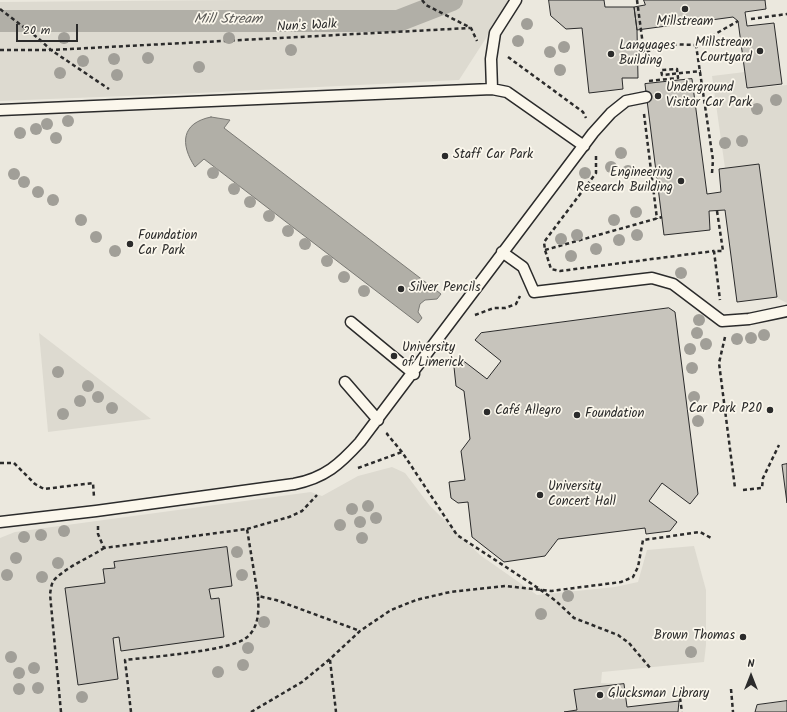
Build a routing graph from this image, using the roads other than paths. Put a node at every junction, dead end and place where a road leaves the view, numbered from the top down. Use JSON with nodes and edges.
{"nodes":[{"id":1,"x":516,"y":0,"type":"edge"},
{"id":2,"x":492,"y":89,"type":"junction"},
{"id":3,"x":646,"y":97,"type":"dead end"},
{"id":4,"x":0,"y":110,"type":"edge"},
{"id":5,"x":584,"y":146,"type":"junction"},
{"id":6,"x":502,"y":252,"type":"junction"},
{"id":7,"x":787,"y":311,"type":"edge"},
{"id":8,"x":351,"y":322,"type":"dead end"},
{"id":9,"x":414,"y":374,"type":"junction"},
{"id":10,"x":345,"y":382,"type":"dead end"},
{"id":11,"x":378,"y":420,"type":"junction"},
{"id":12,"x":0,"y":522,"type":"edge"}],
"edges":[{"from":1,"to":2,"type":"lane"},
{"from":2,"to":4,"type":"lane"},
{"from":2,"to":5,"type":"lane"},
{"from":3,"to":5,"type":"lane"},
{"from":5,"to":6,"type":"lane"},
{"from":6,"to":7,"type":"lane"},
{"from":6,"to":9,"type":"lane"},
{"from":8,"to":9,"type":"lane"},
{"from":9,"to":11,"type":"lane"},
{"from":10,"to":11,"type":"lane"},
{"from":11,"to":12,"type":"lane"}]}
